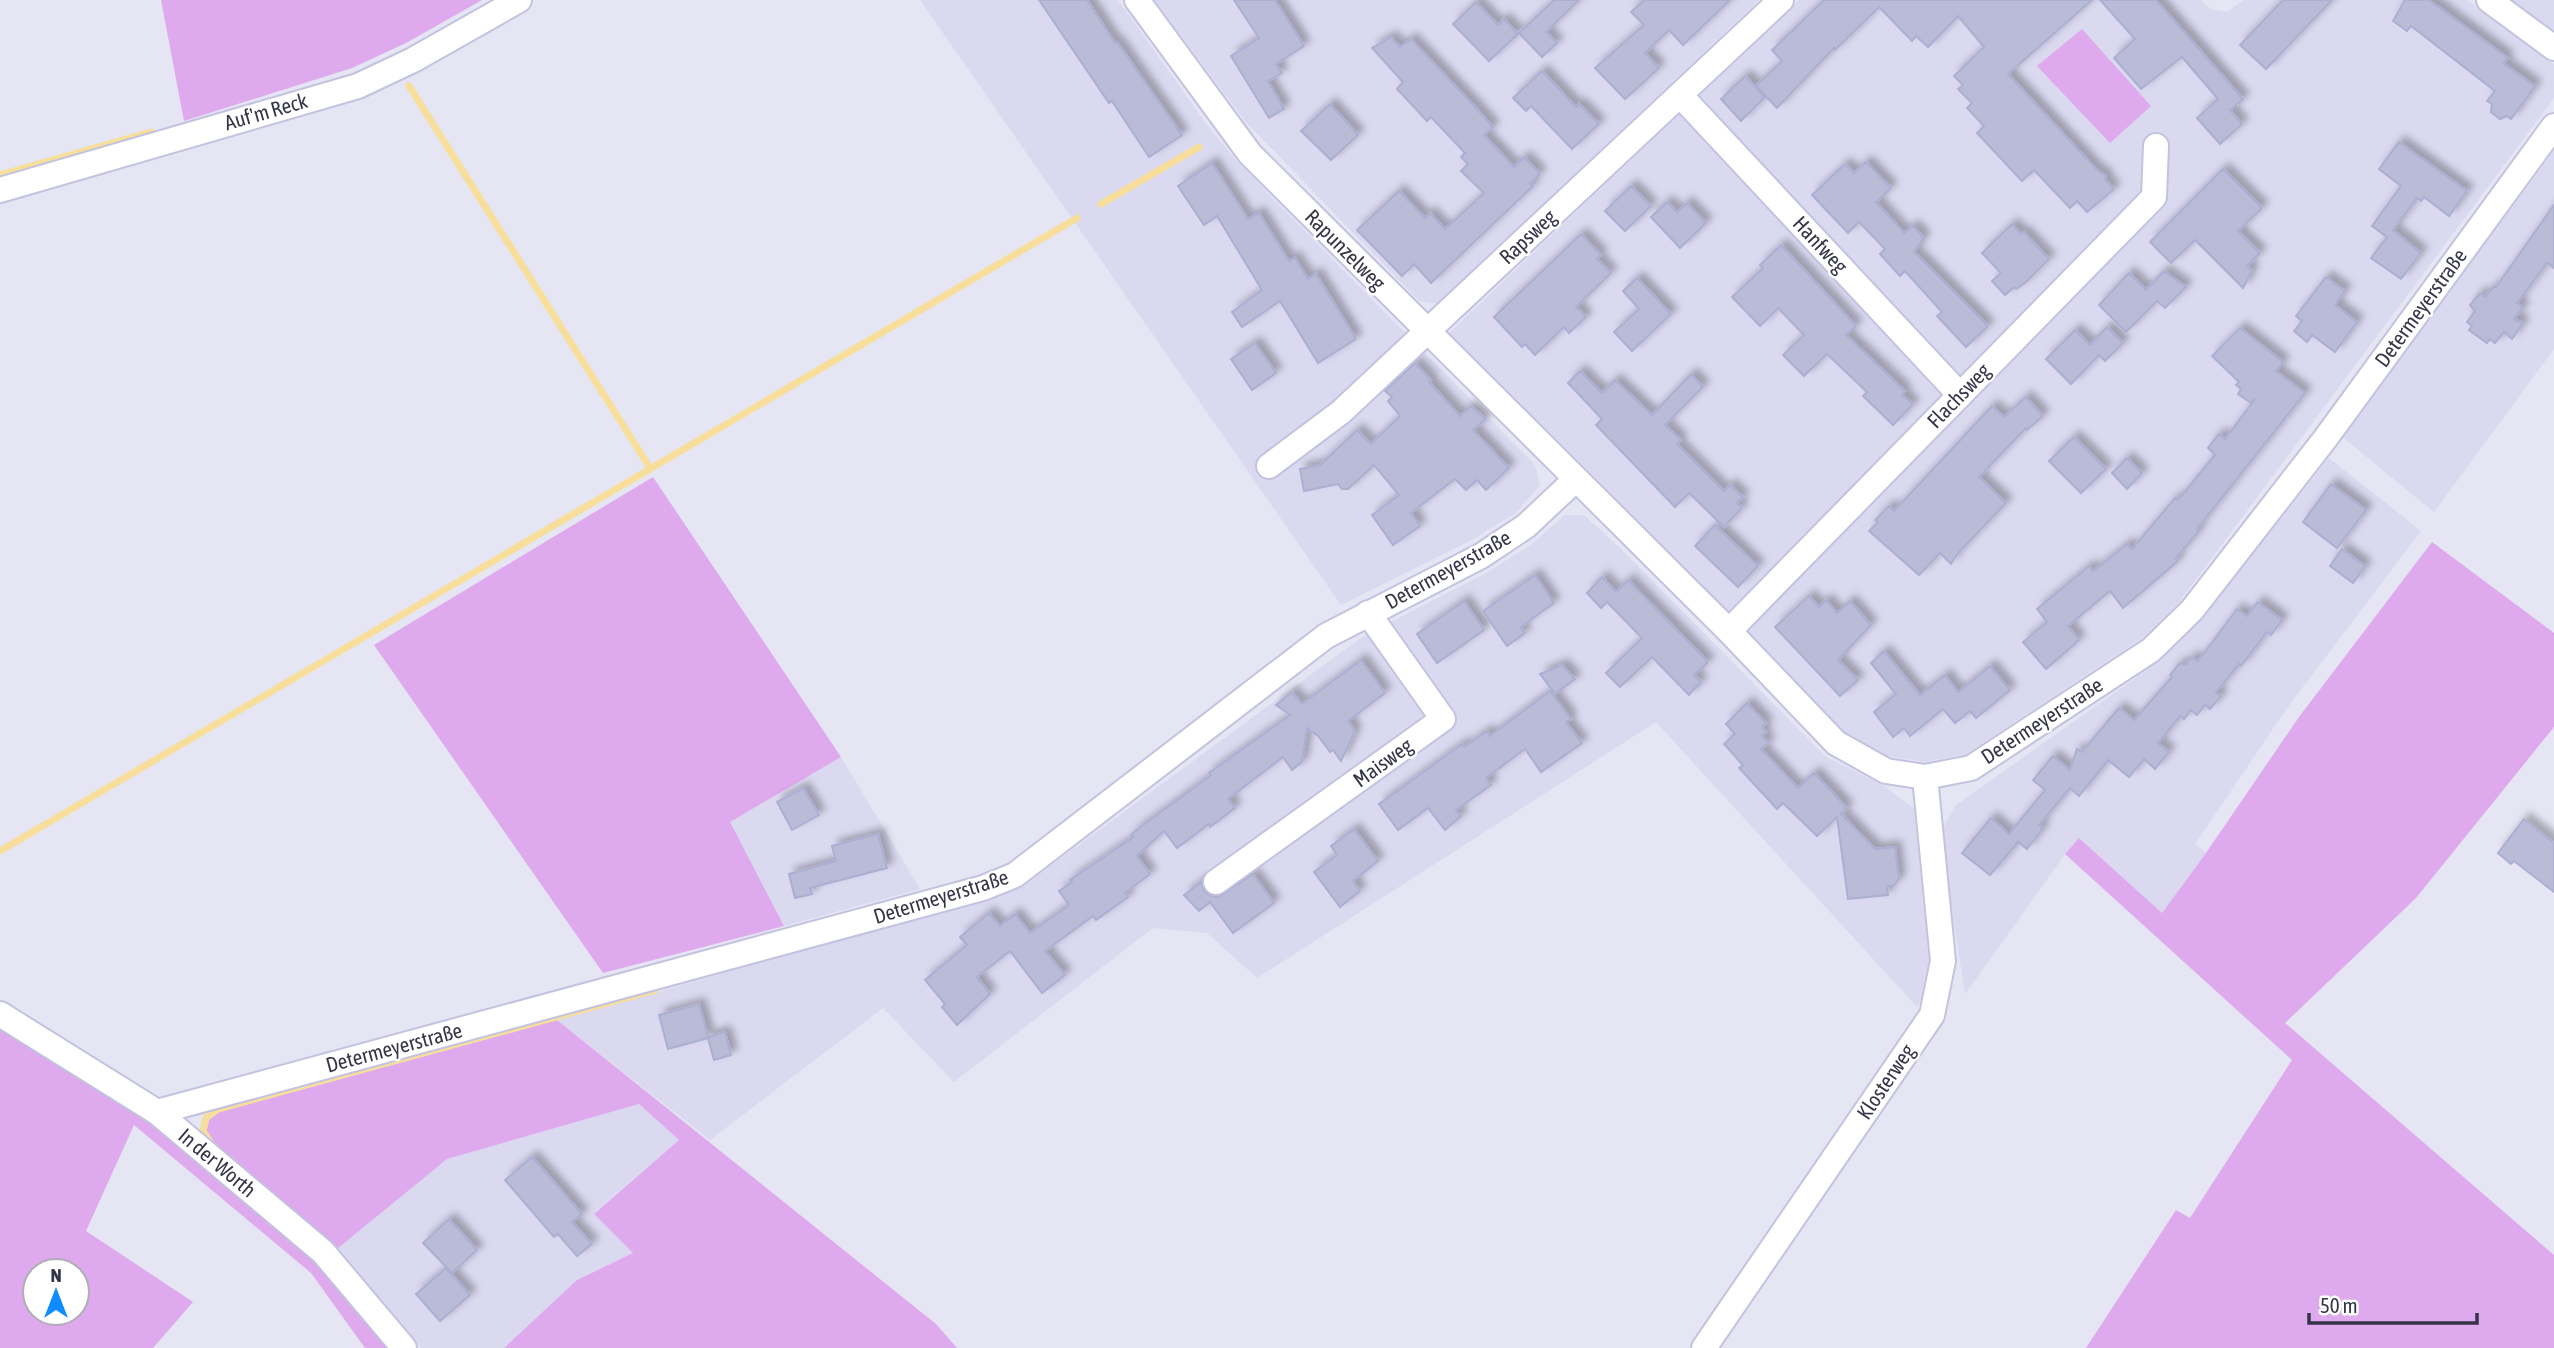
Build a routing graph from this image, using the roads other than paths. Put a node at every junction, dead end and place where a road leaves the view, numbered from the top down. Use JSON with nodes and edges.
{"nodes":[{"id":1,"x":519,"y":0,"type":"edge"},
{"id":2,"x":1137,"y":0,"type":"edge"},
{"id":3,"x":1781,"y":0,"type":"edge"},
{"id":4,"x":2489,"y":0,"type":"edge"},
{"id":5,"x":2554,"y":48,"type":"edge"},
{"id":6,"x":1679,"y":94,"type":"junction"},
{"id":7,"x":2554,"y":126,"type":"edge"},
{"id":8,"x":2156,"y":146,"type":"dead end"},
{"id":9,"x":0,"y":190,"type":"edge"},
{"id":10,"x":1427,"y":332,"type":"junction"},
{"id":11,"x":1959,"y":395,"type":"junction"},
{"id":12,"x":1269,"y":466,"type":"dead end"},
{"id":13,"x":1575,"y":480,"type":"junction"},
{"id":14,"x":1368,"y":613,"type":"junction"},
{"id":15,"x":1729,"y":631,"type":"junction"},
{"id":16,"x":1925,"y":777,"type":"junction"},
{"id":17,"x":1216,"y":882,"type":"dead end"},
{"id":18,"x":0,"y":1014,"type":"edge"},
{"id":19,"x":157,"y":1112,"type":"junction"},
{"id":20,"x":404,"y":1348,"type":"edge"},
{"id":21,"x":1704,"y":1348,"type":"edge"}],
"edges":[{"from":1,"to":9,"type":"street","name":"Auf'm Reck"},
{"from":2,"to":10,"type":"street","name":"Rapunzelweg"},
{"from":3,"to":6,"type":"street","name":"Rapsweg"},
{"from":4,"to":5,"type":"street"},
{"from":6,"to":10,"type":"street","name":"Rapsweg"},
{"from":6,"to":11,"type":"street","name":"Hanfweg"},
{"from":7,"to":16,"type":"street","name":"Determeyerstraße"},
{"from":8,"to":11,"type":"street","name":"Flachsweg"},
{"from":10,"to":12,"type":"street","name":"Rapsweg"},
{"from":10,"to":13,"type":"street","name":"Rapunzelweg"},
{"from":11,"to":15,"type":"street","name":"Flachsweg"},
{"from":13,"to":14,"type":"street","name":"Determeyerstraße"},
{"from":13,"to":15,"type":"street","name":"Determeyerstraße"},
{"from":14,"to":17,"type":"street","name":"Maisweg"},
{"from":14,"to":19,"type":"street","name":"Determeyerstraße"},
{"from":15,"to":16,"type":"street","name":"Determeyerstraße"},
{"from":16,"to":21,"type":"street","name":"Klosterweg"},
{"from":18,"to":19,"type":"street","name":"In der Worth"},
{"from":19,"to":20,"type":"street","name":"In der Worth"}]}
